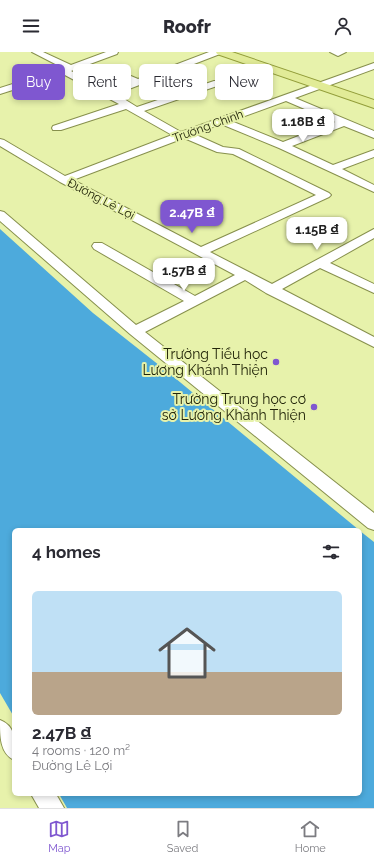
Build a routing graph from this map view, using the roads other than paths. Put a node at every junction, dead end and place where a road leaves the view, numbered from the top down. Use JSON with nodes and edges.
{"nodes":[{"id":1,"x":36,"y":52,"type":"edge"},
{"id":2,"x":114,"y":52,"type":"edge"},
{"id":3,"x":217,"y":52,"type":"edge"},
{"id":4,"x":221,"y":52,"type":"edge"},
{"id":5,"x":374,"y":66,"type":"edge"},
{"id":6,"x":67,"y":70,"type":"junction"},
{"id":7,"x":73,"y":74,"type":"edge"},
{"id":8,"x":131,"y":80,"type":"edge"},
{"id":9,"x":137,"y":82,"type":"junction"},
{"id":10,"x":131,"y":84,"type":"edge"},
{"id":11,"x":215,"y":84,"type":"edge"},
{"id":12,"x":319,"y":85,"type":"junction"},
{"id":13,"x":0,"y":91,"type":"edge"},
{"id":14,"x":287,"y":98,"type":"junction"},
{"id":15,"x":118,"y":100,"type":"edge"},
{"id":16,"x":374,"y":104,"type":"edge"},
{"id":17,"x":127,"y":105,"type":"junction"},
{"id":18,"x":136,"y":110,"type":"junction"},
{"id":19,"x":222,"y":121,"type":"junction"},
{"id":20,"x":344,"y":122,"type":"junction"},
{"id":21,"x":57,"y":128,"type":"dead end"},
{"id":22,"x":183,"y":135,"type":"junction"},
{"id":23,"x":374,"y":135,"type":"edge"},
{"id":24,"x":0,"y":142,"type":"edge"},
{"id":25,"x":283,"y":146,"type":"junction"},
{"id":26,"x":374,"y":153,"type":"edge"},
{"id":27,"x":333,"y":169,"type":"junction"},
{"id":28,"x":64,"y":180,"type":"junction"},
{"id":29,"x":374,"y":189,"type":"edge"},
{"id":30,"x":0,"y":215,"type":"edge"},
{"id":31,"x":374,"y":233,"type":"edge"},
{"id":32,"x":98,"y":246,"type":"dead end"},
{"id":33,"x":200,"y":252,"type":"junction"},
{"id":34,"x":320,"y":262,"type":"junction"},
{"id":35,"x":244,"y":276,"type":"junction"},
{"id":36,"x":374,"y":289,"type":"edge"},
{"id":37,"x":271,"y":290,"type":"junction"},
{"id":38,"x":194,"y":301,"type":"junction"},
{"id":39,"x":135,"y":330,"type":"junction"},
{"id":40,"x":374,"y":343,"type":"edge"},
{"id":41,"x":374,"y":523,"type":"edge"},
{"id":42,"x":0,"y":730,"type":"edge"},
{"id":43,"x":12,"y":747,"type":"edge"},
{"id":44,"x":44,"y":796,"type":"edge"},
{"id":45,"x":52,"y":808,"type":"edge"}],
"edges":[{"from":1,"to":6,"type":"street"},
{"from":2,"to":6,"type":"street"},
{"from":3,"to":9,"type":"street"},
{"from":4,"to":12,"type":"main road"},
{"from":5,"to":12,"type":"street","name":"Trường Chinh"},
{"from":6,"to":7,"type":"street"},
{"from":6,"to":13,"type":"street"},
{"from":8,"to":9,"type":"street"},
{"from":9,"to":10,"type":"street"},
{"from":11,"to":18,"type":"street"},
{"from":12,"to":14,"type":"street","name":"Trường Chinh"},
{"from":12,"to":16,"type":"main road"},
{"from":14,"to":19,"type":"street","name":"Trường Chinh"},
{"from":14,"to":20,"type":"street"},
{"from":15,"to":17,"type":"street"},
{"from":17,"to":18,"type":"street"},
{"from":17,"to":21,"type":"street"},
{"from":18,"to":22,"type":"street"},
{"from":19,"to":22,"type":"street","name":"Trường Chinh"},
{"from":19,"to":25,"type":"street"},
{"from":20,"to":23,"type":"street"},
{"from":20,"to":25,"type":"street"},
{"from":22,"to":28,"type":"street","name":"Trường Chinh"},
{"from":22,"to":33,"type":"street"},
{"from":24,"to":28,"type":"street","name":"Đường Lê Lợi"},
{"from":25,"to":27,"type":"street"},
{"from":26,"to":27,"type":"street"},
{"from":27,"to":29,"type":"street"},
{"from":28,"to":33,"type":"street","name":"Đường Lê Lợi"},
{"from":30,"to":39,"type":"street"},
{"from":31,"to":34,"type":"street"},
{"from":32,"to":38,"type":"street"},
{"from":33,"to":35,"type":"street","name":"Đường Lê Lợi"},
{"from":34,"to":36,"type":"street"},
{"from":34,"to":37,"type":"street"},
{"from":35,"to":37,"type":"street","name":"Đường Lê Lợi"},
{"from":35,"to":38,"type":"street"},
{"from":37,"to":40,"type":"street","name":"Đường Lê Lợi"},
{"from":38,"to":39,"type":"street"},
{"from":39,"to":41,"type":"street"},
{"from":42,"to":43,"type":"street"},
{"from":44,"to":45,"type":"street"}]}
